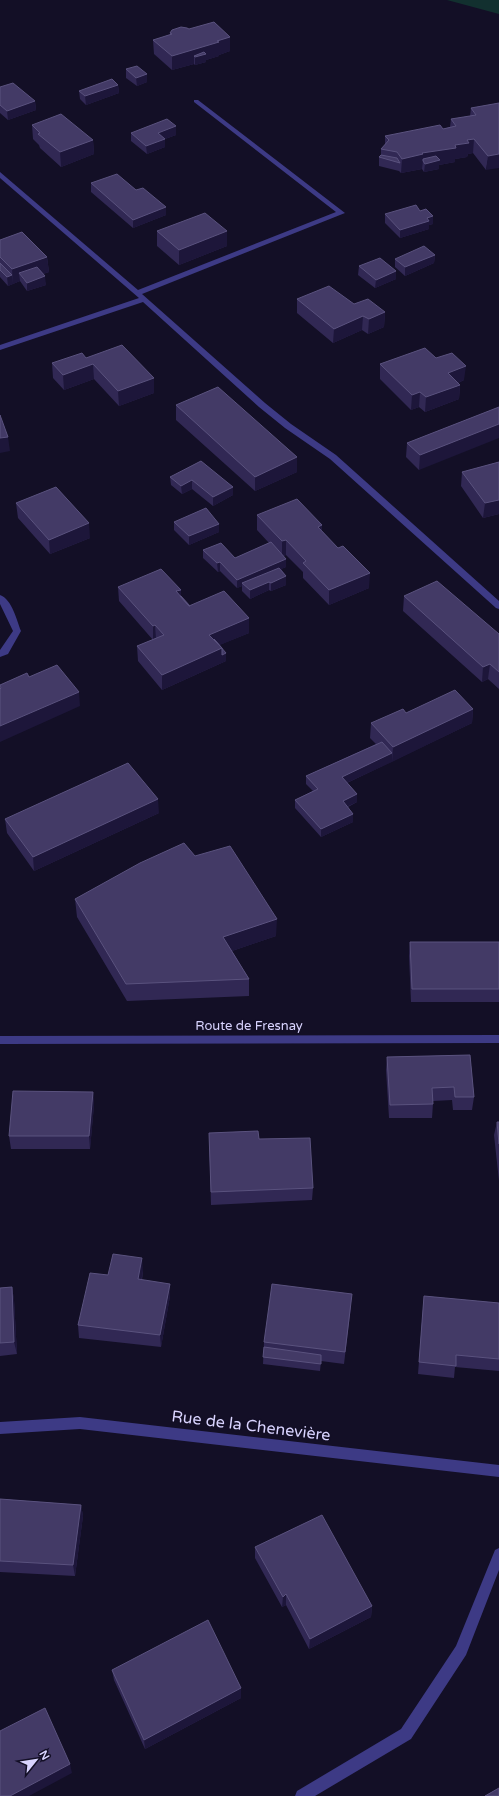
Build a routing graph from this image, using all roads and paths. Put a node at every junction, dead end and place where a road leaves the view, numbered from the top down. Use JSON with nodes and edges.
{"nodes":[{"id":1,"x":196,"y":100,"type":"dead end"},
{"id":2,"x":0,"y":174,"type":"edge"},
{"id":3,"x":3,"y":182,"type":"edge"},
{"id":4,"x":137,"y":293,"type":"junction"},
{"id":5,"x":144,"y":299,"type":"junction"},
{"id":6,"x":0,"y":348,"type":"edge"},
{"id":7,"x":0,"y":598,"type":"edge"},
{"id":8,"x":499,"y":606,"type":"edge"},
{"id":9,"x":0,"y":654,"type":"edge"},
{"id":10,"x":499,"y":1039,"type":"edge"},
{"id":11,"x":0,"y":1040,"type":"edge"},
{"id":12,"x":0,"y":1428,"type":"edge"},
{"id":13,"x":499,"y":1471,"type":"edge"},
{"id":14,"x":499,"y":1554,"type":"edge"},
{"id":15,"x":302,"y":1796,"type":"edge"}],
"edges":[{"from":1,"to":4,"type":"street"},
{"from":2,"to":3,"type":"street"},
{"from":3,"to":4,"type":"street"},
{"from":4,"to":5,"type":"street"},
{"from":5,"to":6,"type":"street"},
{"from":5,"to":8,"type":"street"},
{"from":7,"to":9,"type":"street"},
{"from":10,"to":11,"type":"street","name":"Route de Fresnay"},
{"from":12,"to":13,"type":"street","name":"Rue de la Chenevière"},
{"from":14,"to":15,"type":"street"}]}
